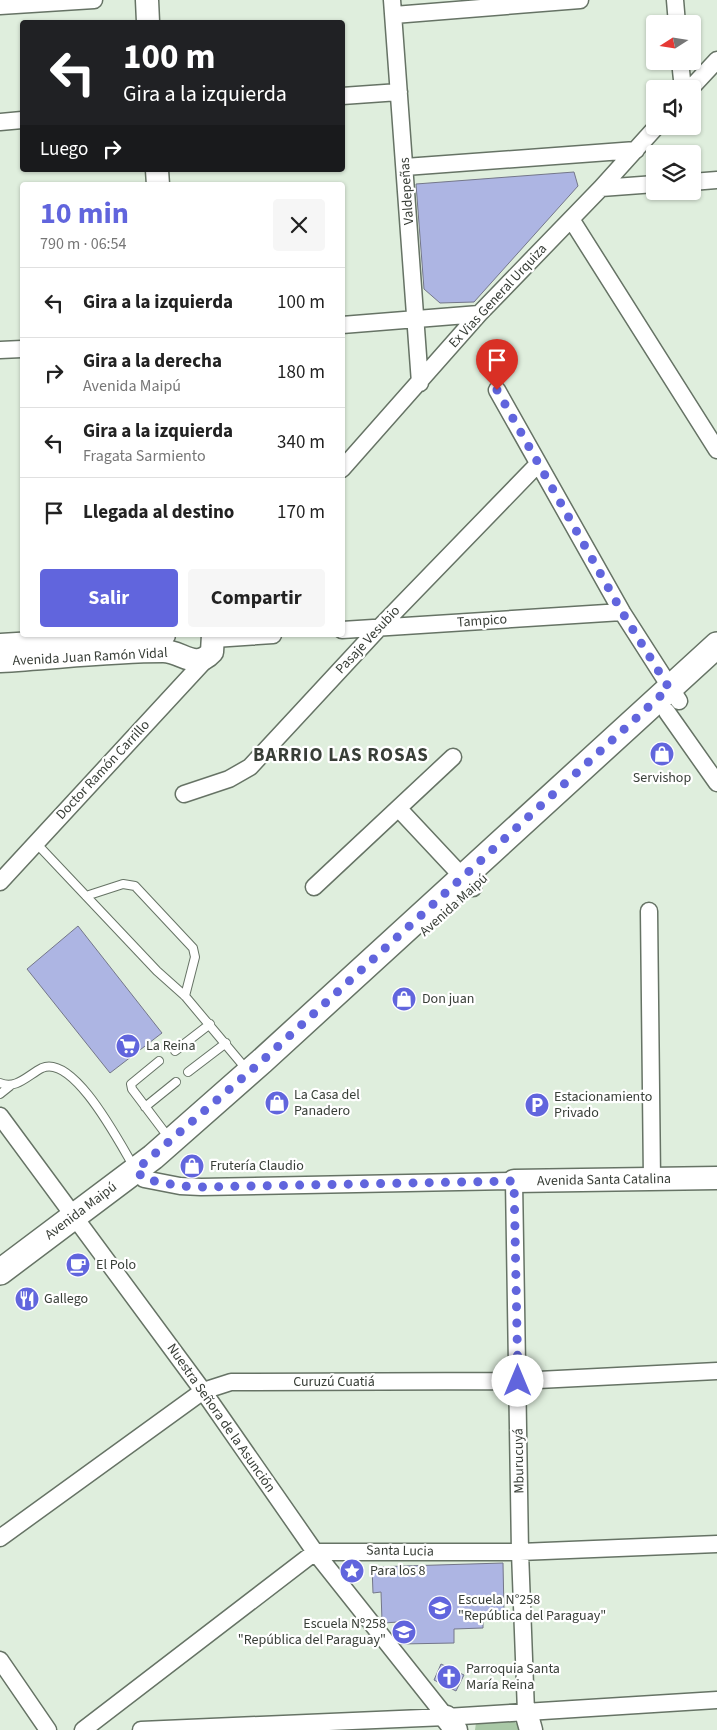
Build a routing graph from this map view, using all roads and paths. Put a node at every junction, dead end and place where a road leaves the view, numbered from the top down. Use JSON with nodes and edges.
{"nodes":[{"id":1,"x":94,"y":0,"type":"edge"},
{"id":2,"x":146,"y":0,"type":"edge"},
{"id":3,"x":580,"y":0,"type":"edge"},
{"id":4,"x":675,"y":0,"type":"edge"},
{"id":5,"x":0,"y":6,"type":"edge"},
{"id":6,"x":393,"y":7,"type":"edge"},
{"id":7,"x":676,"y":15,"type":"edge"},
{"id":8,"x":148,"y":20,"type":"edge"},
{"id":9,"x":717,"y":60,"type":"edge"},
{"id":10,"x":698,"y":80,"type":"edge"},
{"id":11,"x":399,"y":92,"type":"junction"},
{"id":12,"x":345,"y":96,"type":"edge"},
{"id":13,"x":20,"y":120,"type":"edge"},
{"id":14,"x":0,"y":122,"type":"edge"},
{"id":15,"x":649,"y":135,"type":"edge"},
{"id":16,"x":636,"y":150,"type":"junction"},
{"id":17,"x":406,"y":167,"type":"junction"},
{"id":18,"x":717,"y":180,"type":"edge"},
{"id":19,"x":701,"y":181,"type":"edge"},
{"id":20,"x":646,"y":185,"type":"edge"},
{"id":21,"x":601,"y":188,"type":"junction"},
{"id":22,"x":571,"y":219,"type":"junction"},
{"id":23,"x":479,"y":314,"type":"junction"},
{"id":24,"x":415,"y":320,"type":"junction"},
{"id":25,"x":345,"y":325,"type":"edge"},
{"id":26,"x":20,"y":349,"type":"edge"},
{"id":27,"x":0,"y":350,"type":"edge"},
{"id":28,"x":420,"y":383,"type":"junction"},
{"id":29,"x":497,"y":390,"type":"dead end"},
{"id":30,"x":717,"y":450,"type":"edge"},
{"id":31,"x":538,"y":464,"type":"junction"},
{"id":32,"x":345,"y":466,"type":"edge"},
{"id":33,"x":622,"y":612,"type":"junction"},
{"id":34,"x":379,"y":628,"type":"junction"},
{"id":35,"x":345,"y":630,"type":"edge"},
{"id":36,"x":131,"y":637,"type":"edge"},
{"id":37,"x":259,"y":637,"type":"edge"},
{"id":38,"x":211,"y":644,"type":"edge"},
{"id":39,"x":0,"y":645,"type":"edge"},
{"id":40,"x":179,"y":645,"type":"edge"},
{"id":41,"x":717,"y":645,"type":"edge"},
{"id":42,"x":0,"y":661,"type":"edge"},
{"id":43,"x":717,"y":664,"type":"edge"},
{"id":44,"x":672,"y":700,"type":"junction"},
{"id":45,"x":453,"y":757,"type":"dead end"},
{"id":46,"x":717,"y":783,"type":"edge"},
{"id":47,"x":184,"y":794,"type":"dead end"},
{"id":48,"x":400,"y":809,"type":"junction"},
{"id":49,"x":36,"y":843,"type":"junction"},
{"id":50,"x":0,"y":882,"type":"edge"},
{"id":51,"x":468,"y":882,"type":"junction"},
{"id":52,"x":314,"y":887,"type":"dead end"},
{"id":53,"x":86,"y":896,"type":"junction"},
{"id":54,"x":649,"y":911,"type":"dead end"},
{"id":55,"x":185,"y":996,"type":"junction"},
{"id":56,"x":210,"y":1024,"type":"junction"},
{"id":57,"x":226,"y":1043,"type":"junction"},
{"id":58,"x":175,"y":1051,"type":"dead end"},
{"id":59,"x":159,"y":1061,"type":"dead end"},
{"id":60,"x":188,"y":1072,"type":"dead end"},
{"id":61,"x":249,"y":1072,"type":"junction"},
{"id":62,"x":176,"y":1082,"type":"dead end"},
{"id":63,"x":0,"y":1084,"type":"edge"},
{"id":64,"x":10,"y":1086,"type":"junction"},
{"id":65,"x":0,"y":1094,"type":"edge"},
{"id":66,"x":146,"y":1107,"type":"junction"},
{"id":67,"x":0,"y":1116,"type":"edge"},
{"id":68,"x":172,"y":1140,"type":"junction"},
{"id":69,"x":140,"y":1174,"type":"junction"},
{"id":70,"x":717,"y":1178,"type":"edge"},
{"id":71,"x":652,"y":1180,"type":"junction"},
{"id":72,"x":514,"y":1181,"type":"junction"},
{"id":73,"x":79,"y":1221,"type":"junction"},
{"id":74,"x":0,"y":1272,"type":"edge"},
{"id":75,"x":0,"y":1290,"type":"edge"},
{"id":76,"x":717,"y":1371,"type":"edge"},
{"id":77,"x":518,"y":1381,"type":"junction"},
{"id":78,"x":203,"y":1391,"type":"junction"},
{"id":79,"x":0,"y":1538,"type":"edge"},
{"id":80,"x":717,"y":1544,"type":"edge"},
{"id":81,"x":315,"y":1552,"type":"junction"},
{"id":82,"x":520,"y":1552,"type":"junction"},
{"id":83,"x":0,"y":1660,"type":"edge"},
{"id":84,"x":717,"y":1700,"type":"edge"},
{"id":85,"x":529,"y":1721,"type":"edge"},
{"id":86,"x":451,"y":1724,"type":"edge"},
{"id":87,"x":48,"y":1730,"type":"edge"},
{"id":88,"x":83,"y":1730,"type":"edge"},
{"id":89,"x":141,"y":1730,"type":"edge"}],
"edges":[{"from":1,"to":5,"type":"street"},
{"from":2,"to":8,"type":"main road"},
{"from":3,"to":6,"type":"street"},
{"from":4,"to":7,"type":"street"},
{"from":6,"to":11,"type":"street","name":"Valdepeñas"},
{"from":9,"to":10,"type":"street"},
{"from":11,"to":12,"type":"street"},
{"from":11,"to":17,"type":"street","name":"Valdepeñas"},
{"from":13,"to":14,"type":"street"},
{"from":15,"to":16,"type":"street","name":"Ex Vias General Urquiza"},
{"from":16,"to":17,"type":"street"},
{"from":16,"to":21,"type":"street","name":"Ex Vias General Urquiza"},
{"from":17,"to":24,"type":"street","name":"Valdepeñas"},
{"from":18,"to":19,"type":"street"},
{"from":20,"to":21,"type":"street"},
{"from":21,"to":22,"type":"street","name":"Ex Vias General Urquiza"},
{"from":22,"to":23,"type":"street","name":"Ex Vias General Urquiza"},
{"from":22,"to":30,"type":"street"},
{"from":23,"to":24,"type":"street"},
{"from":23,"to":28,"type":"street","name":"Ex Vias General Urquiza"},
{"from":24,"to":25,"type":"street"},
{"from":24,"to":28,"type":"street","name":"Valdepeñas"},
{"from":26,"to":27,"type":"street"},
{"from":28,"to":32,"type":"street","name":"Ex Vias General Urquiza"},
{"from":29,"to":31,"type":"street"},
{"from":31,"to":33,"type":"street"},
{"from":31,"to":34,"type":"street","name":"Pasaje Vesubio"},
{"from":33,"to":34,"type":"street","name":"Tampico"},
{"from":33,"to":44,"type":"street"},
{"from":34,"to":35,"type":"street","name":"Tampico"},
{"from":34,"to":47,"type":"street","name":"Pasaje Vesubio"},
{"from":36,"to":39,"type":"main road","name":"Avenida Juan Ramón Vidal"},
{"from":37,"to":38,"type":"street"},
{"from":38,"to":40,"type":"main road","name":"Avenida Juan Ramón Vidal"},
{"from":38,"to":49,"type":"street","name":"Doctor Ramón Carrillo"},
{"from":40,"to":42,"type":"main road","name":"Avenida Juan Ramón Vidal"},
{"from":41,"to":44,"type":"main road","name":"Avenida Maipú"},
{"from":43,"to":44,"type":"main road","name":"Avenida Maipú"},
{"from":44,"to":46,"type":"street"},
{"from":44,"to":51,"type":"main road","name":"Avenida Maipú"},
{"from":45,"to":48,"type":"street"},
{"from":48,"to":51,"type":"street"},
{"from":48,"to":52,"type":"street"},
{"from":49,"to":50,"type":"street","name":"Doctor Ramón Carrillo"},
{"from":49,"to":53,"type":"lane"},
{"from":51,"to":61,"type":"main road","name":"Avenida Maipú"},
{"from":51,"to":69,"type":"main road","name":"Avenida Maipú"},
{"from":53,"to":55,"type":"lane"},
{"from":53,"to":55,"type":"lane"},
{"from":54,"to":71,"type":"street"},
{"from":55,"to":56,"type":"lane"},
{"from":56,"to":57,"type":"lane"},
{"from":56,"to":58,"type":"lane"},
{"from":57,"to":60,"type":"lane"},
{"from":57,"to":61,"type":"lane"},
{"from":59,"to":66,"type":"lane"},
{"from":61,"to":68,"type":"main road","name":"Avenida Maipú"},
{"from":62,"to":66,"type":"lane"},
{"from":63,"to":64,"type":"lane"},
{"from":64,"to":65,"type":"lane"},
{"from":64,"to":69,"type":"lane"},
{"from":66,"to":68,"type":"lane"},
{"from":67,"to":73,"type":"street","name":"Nuestra Señora de la Asunción"},
{"from":68,"to":69,"type":"main road","name":"Avenida Maipú"},
{"from":69,"to":72,"type":"street","name":"Avenida Santa Catalina"},
{"from":69,"to":73,"type":"main road","name":"Avenida Maipú"},
{"from":70,"to":71,"type":"main road","name":"Avenida Santa Catalina"},
{"from":71,"to":72,"type":"main road","name":"Avenida Santa Catalina"},
{"from":72,"to":77,"type":"street","name":"Mburucuyá"},
{"from":73,"to":74,"type":"main road","name":"Avenida Maipú"},
{"from":73,"to":75,"type":"main road","name":"Avenida Maipú"},
{"from":73,"to":78,"type":"street","name":"Nuestra Señora de la Asunción"},
{"from":76,"to":77,"type":"street","name":"Curuzú Cuatiá"},
{"from":77,"to":78,"type":"street","name":"Curuzú Cuatiá"},
{"from":77,"to":82,"type":"street","name":"Mburucuyá"},
{"from":78,"to":79,"type":"street","name":"Curuzú Cuatiá"},
{"from":78,"to":81,"type":"street","name":"Nuestra Señora de la Asunción"},
{"from":80,"to":82,"type":"street","name":"Santa Lucia"},
{"from":81,"to":82,"type":"street","name":"Santa Lucia"},
{"from":81,"to":86,"type":"street","name":"Nuestra Señora de la Asunción"},
{"from":81,"to":88,"type":"street"},
{"from":82,"to":85,"type":"street","name":"Mburucuyá"},
{"from":83,"to":87,"type":"street"},
{"from":84,"to":85,"type":"street"},
{"from":85,"to":86,"type":"street"},
{"from":86,"to":89,"type":"street"}]}
